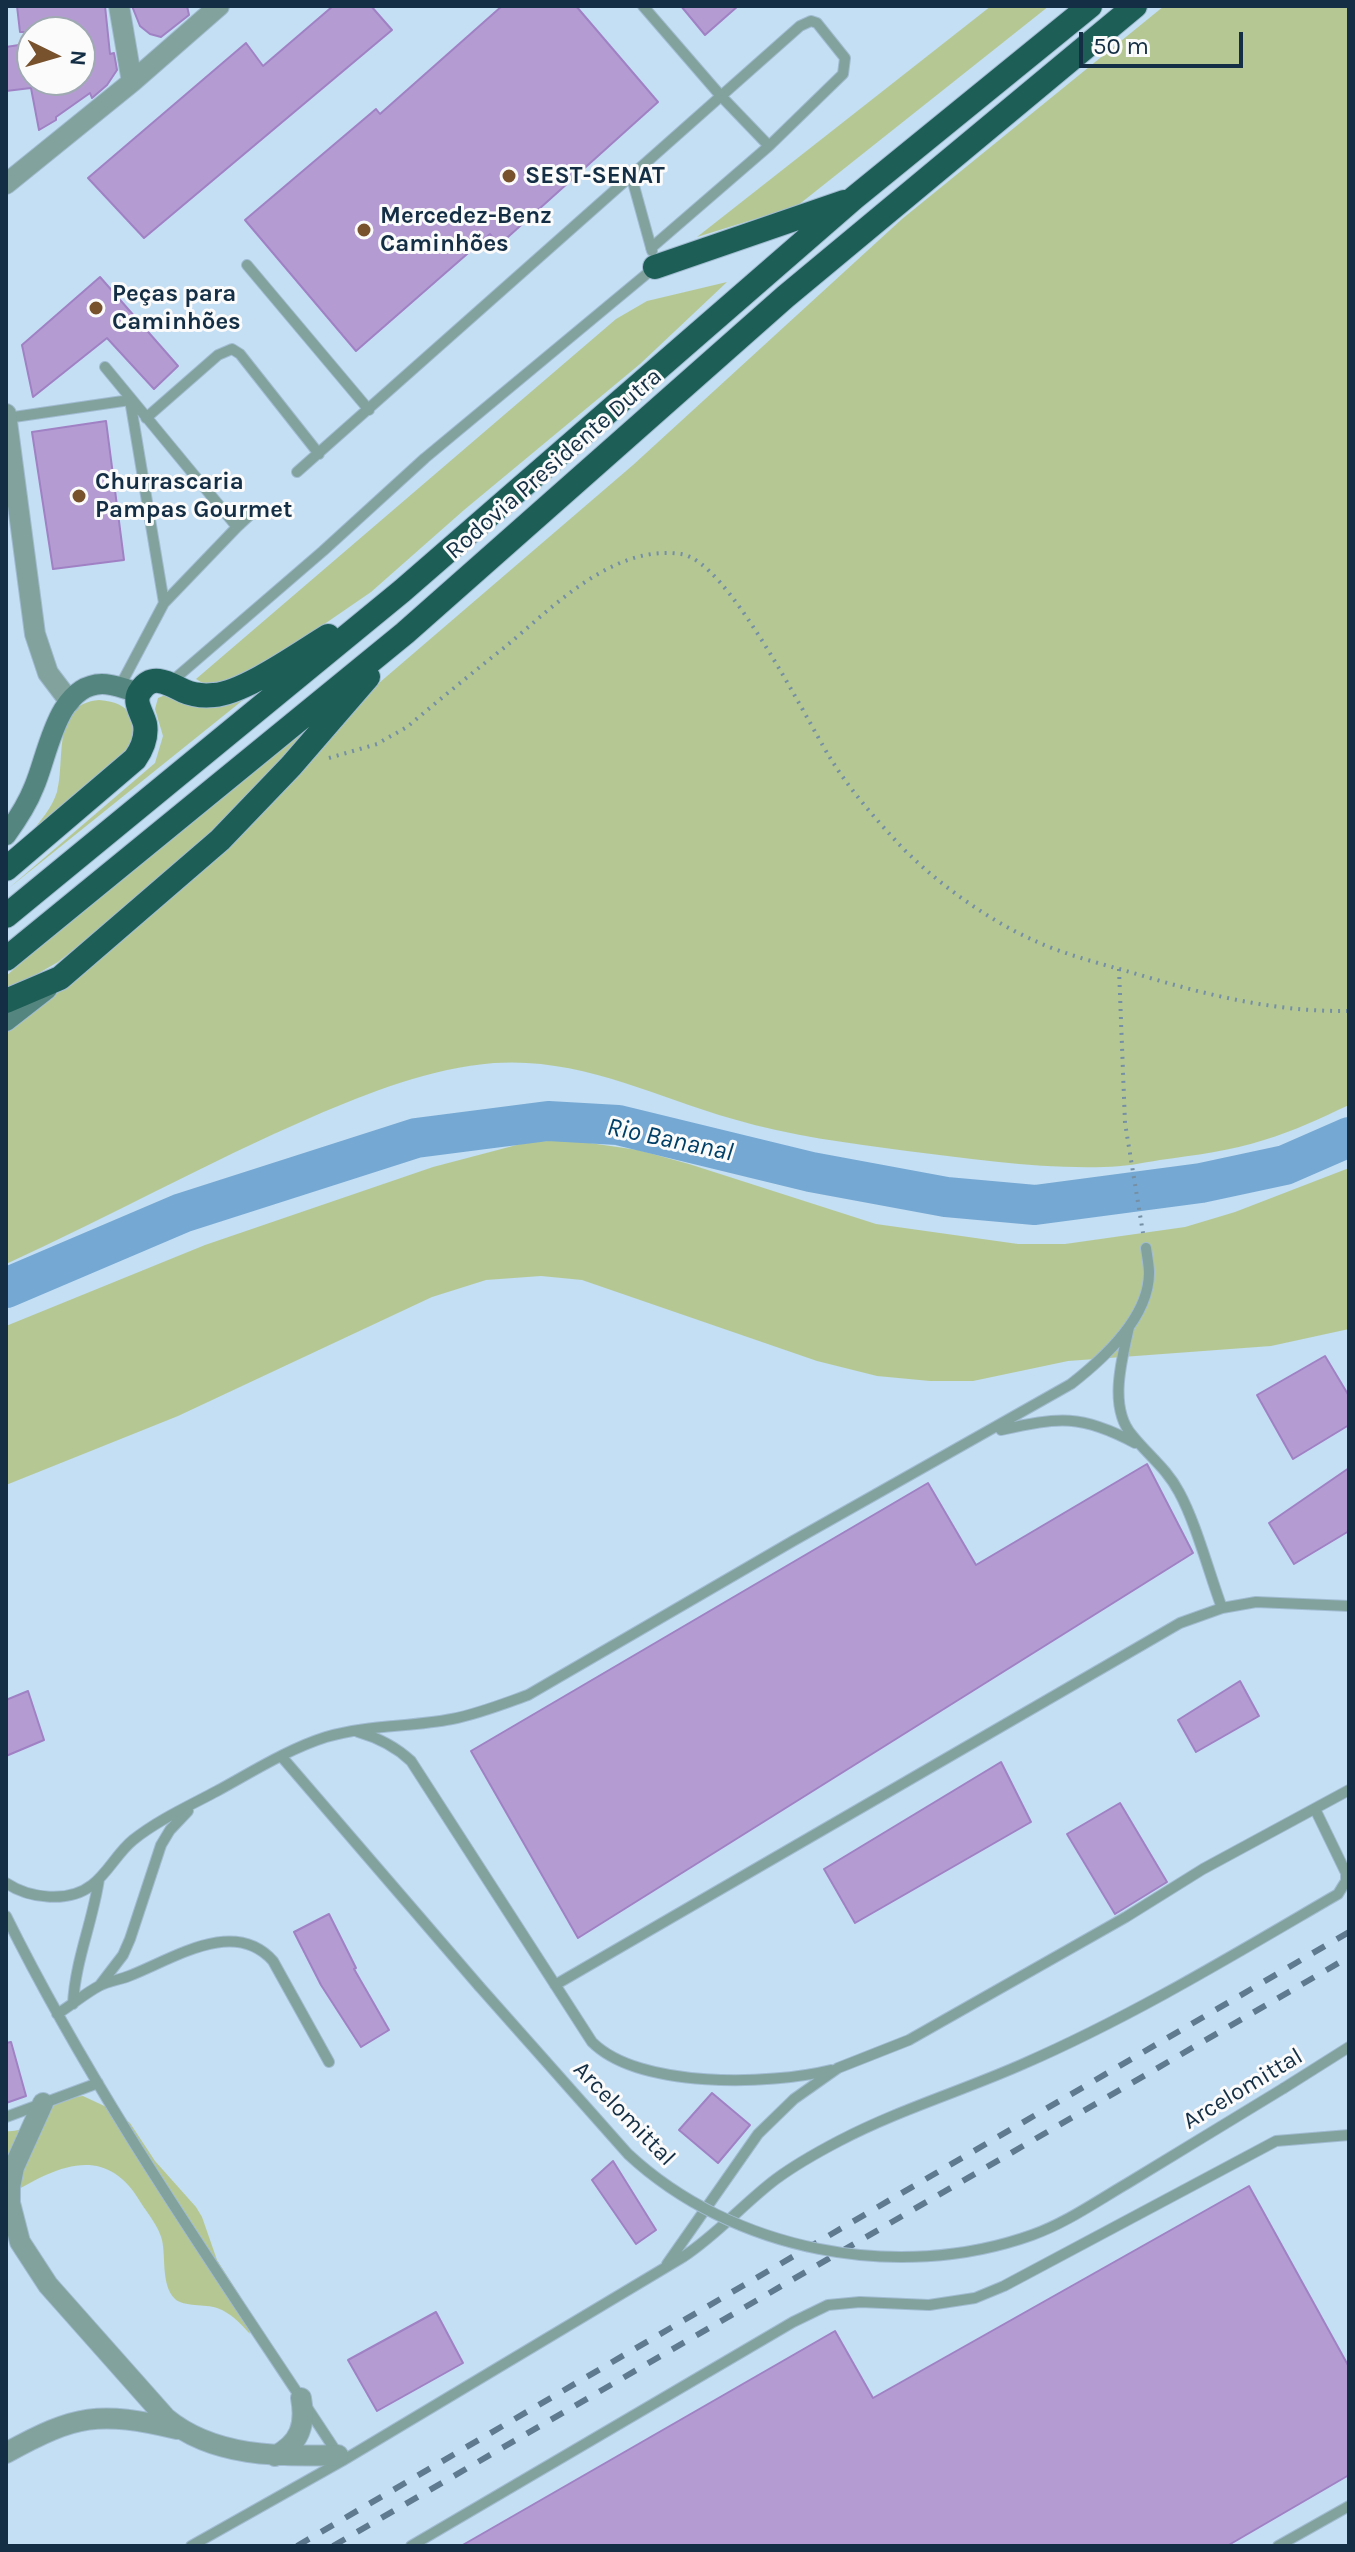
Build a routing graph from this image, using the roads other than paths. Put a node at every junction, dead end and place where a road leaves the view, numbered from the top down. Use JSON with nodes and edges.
{"nodes":[{"id":1,"x":119,"y":6,"type":"edge"},
{"id":2,"x":219,"y":6,"type":"edge"},
{"id":3,"x":643,"y":6,"type":"edge"},
{"id":4,"x":1090,"y":6,"type":"edge"},
{"id":5,"x":1135,"y":6,"type":"edge"},
{"id":6,"x":132,"y":82,"type":"junction"},
{"id":7,"x":720,"y":95,"type":"junction"},
{"id":8,"x":769,"y":146,"type":"junction"},
{"id":9,"x":631,"y":175,"type":"junction"},
{"id":10,"x":6,"y":184,"type":"edge"},
{"id":11,"x":854,"y":198,"type":"junction"},
{"id":12,"x":653,"y":258,"type":"junction"},
{"id":13,"x":247,"y":265,"type":"dead end"},
{"id":14,"x":105,"y":367,"type":"dead end"},
{"id":15,"x":130,"y":400,"type":"junction"},
{"id":16,"x":369,"y":410,"type":"junction"},
{"id":17,"x":6,"y":416,"type":"edge"},
{"id":18,"x":146,"y":418,"type":"junction"},
{"id":19,"x":319,"y":454,"type":"junction"},
{"id":20,"x":297,"y":472,"type":"dead end"},
{"id":21,"x":252,"y":513,"type":"dead end"},
{"id":22,"x":237,"y":527,"type":"junction"},
{"id":23,"x":402,"y":591,"type":"junction"},
{"id":24,"x":164,"y":603,"type":"junction"},
{"id":25,"x":405,"y":633,"type":"junction"},
{"id":26,"x":171,"y":682,"type":"junction"},
{"id":27,"x":129,"y":690,"type":"junction"},
{"id":28,"x":70,"y":702,"type":"junction"},
{"id":29,"x":6,"y":835,"type":"edge"},
{"id":30,"x":6,"y":869,"type":"edge"},
{"id":31,"x":6,"y":916,"type":"edge"},
{"id":32,"x":6,"y":959,"type":"edge"},
{"id":33,"x":60,"y":978,"type":"junction"},
{"id":34,"x":6,"y":1001,"type":"edge"},
{"id":35,"x":6,"y":1021,"type":"edge"},
{"id":36,"x":1146,"y":1248,"type":"road end"},
{"id":37,"x":1130,"y":1323,"type":"junction"},
{"id":38,"x":987,"y":1433,"type":"junction"},
{"id":39,"x":1145,"y":1449,"type":"junction"},
{"id":40,"x":1349,"y":1606,"type":"edge"},
{"id":41,"x":1222,"y":1608,"type":"junction"},
{"id":42,"x":353,"y":1731,"type":"junction"},
{"id":43,"x":281,"y":1756,"type":"junction"},
{"id":44,"x":1349,"y":1790,"type":"edge"},
{"id":45,"x":196,"y":1803,"type":"junction"},
{"id":46,"x":1315,"y":1809,"type":"junction"},
{"id":47,"x":99,"y":1879,"type":"junction"},
{"id":48,"x":6,"y":1883,"type":"edge"},
{"id":49,"x":6,"y":1916,"type":"edge"},
{"id":50,"x":100,"y":1985,"type":"junction"},
{"id":51,"x":555,"y":1985,"type":"junction"},
{"id":52,"x":73,"y":2004,"type":"junction"},
{"id":53,"x":57,"y":2014,"type":"junction"},
{"id":54,"x":1349,"y":2047,"type":"edge"},
{"id":55,"x":329,"y":2062,"type":"dead end"},
{"id":56,"x":838,"y":2068,"type":"junction"},
{"id":57,"x":98,"y":2083,"type":"junction"},
{"id":58,"x":43,"y":2103,"type":"junction"},
{"id":59,"x":6,"y":2117,"type":"edge"},
{"id":60,"x":1349,"y":2135,"type":"edge"},
{"id":61,"x":13,"y":2245,"type":"edge"},
{"id":62,"x":663,"y":2269,"type":"junction"},
{"id":63,"x":301,"y":2398,"type":"junction"},
{"id":64,"x":181,"y":2430,"type":"junction"},
{"id":65,"x":6,"y":2453,"type":"edge"},
{"id":66,"x":275,"y":2456,"type":"junction"},
{"id":67,"x":340,"y":2458,"type":"junction"},
{"id":68,"x":1349,"y":2506,"type":"edge"},
{"id":69,"x":191,"y":2546,"type":"edge"},
{"id":70,"x":411,"y":2546,"type":"edge"},
{"id":71,"x":1278,"y":2546,"type":"edge"}],
"edges":[{"from":1,"to":6,"type":"street"},
{"from":2,"to":6,"type":"street"},
{"from":3,"to":7,"type":"lane"},
{"from":4,"to":11,"type":"highway","name":"Rodovia Presidente Dutra"},
{"from":5,"to":25,"type":"highway","name":"Rodovia Presidente Dutra"},
{"from":6,"to":10,"type":"street"},
{"from":7,"to":8,"type":"lane"},
{"from":7,"to":8,"type":"lane"},
{"from":7,"to":9,"type":"lane"},
{"from":8,"to":12,"type":"lane"},
{"from":9,"to":12,"type":"lane"},
{"from":9,"to":16,"type":"lane"},
{"from":11,"to":12,"type":"highway"},
{"from":11,"to":23,"type":"highway","name":"Rodovia Presidente Dutra"},
{"from":12,"to":26,"type":"lane"},
{"from":13,"to":16,"type":"lane"},
{"from":14,"to":15,"type":"lane"},
{"from":15,"to":17,"type":"lane"},
{"from":15,"to":18,"type":"lane"},
{"from":15,"to":24,"type":"lane"},
{"from":16,"to":19,"type":"lane"},
{"from":17,"to":28,"type":"street"},
{"from":18,"to":19,"type":"lane"},
{"from":18,"to":22,"type":"lane"},
{"from":19,"to":20,"type":"lane"},
{"from":21,"to":22,"type":"lane"},
{"from":22,"to":24,"type":"lane"},
{"from":23,"to":26,"type":"highway"},
{"from":23,"to":31,"type":"highway","name":"Rodovia Presidente Dutra"},
{"from":24,"to":27,"type":"lane"},
{"from":25,"to":32,"type":"highway","name":"Rodovia Presidente Dutra"},
{"from":25,"to":33,"type":"highway"},
{"from":26,"to":27,"type":"highway"},
{"from":27,"to":28,"type":"main road"},
{"from":27,"to":30,"type":"highway"},
{"from":28,"to":29,"type":"main road"},
{"from":33,"to":34,"type":"highway"},
{"from":33,"to":35,"type":"main road"},
{"from":36,"to":37,"type":"lane"},
{"from":37,"to":38,"type":"lane"},
{"from":37,"to":39,"type":"lane"},
{"from":38,"to":39,"type":"lane"},
{"from":38,"to":42,"type":"lane"},
{"from":39,"to":41,"type":"lane"},
{"from":40,"to":41,"type":"lane"},
{"from":41,"to":51,"type":"lane"},
{"from":42,"to":43,"type":"lane"},
{"from":42,"to":51,"type":"lane"},
{"from":43,"to":45,"type":"lane"},
{"from":43,"to":54,"type":"lane","name":"Arcelomittal","bridge":true},
{"from":44,"to":46,"type":"lane"},
{"from":45,"to":47,"type":"lane"},
{"from":45,"to":50,"type":"lane"},
{"from":46,"to":56,"type":"lane"},
{"from":46,"to":62,"type":"lane"},
{"from":47,"to":48,"type":"lane"},
{"from":47,"to":52,"type":"lane"},
{"from":49,"to":53,"type":"lane"},
{"from":50,"to":52,"type":"lane"},
{"from":50,"to":55,"type":"lane"},
{"from":51,"to":56,"type":"lane"},
{"from":52,"to":53,"type":"lane"},
{"from":53,"to":57,"type":"lane"},
{"from":56,"to":62,"type":"lane"},
{"from":57,"to":58,"type":"lane"},
{"from":57,"to":63,"type":"lane"},
{"from":58,"to":59,"type":"lane"},
{"from":58,"to":61,"type":"street"},
{"from":60,"to":70,"type":"lane"},
{"from":61,"to":64,"type":"street"},
{"from":62,"to":67,"type":"lane"},
{"from":63,"to":66,"type":"street"},
{"from":63,"to":67,"type":"lane"},
{"from":64,"to":65,"type":"street"},
{"from":64,"to":66,"type":"street"},
{"from":66,"to":67,"type":"street"},
{"from":67,"to":69,"type":"lane"},
{"from":68,"to":71,"type":"lane"}]}
